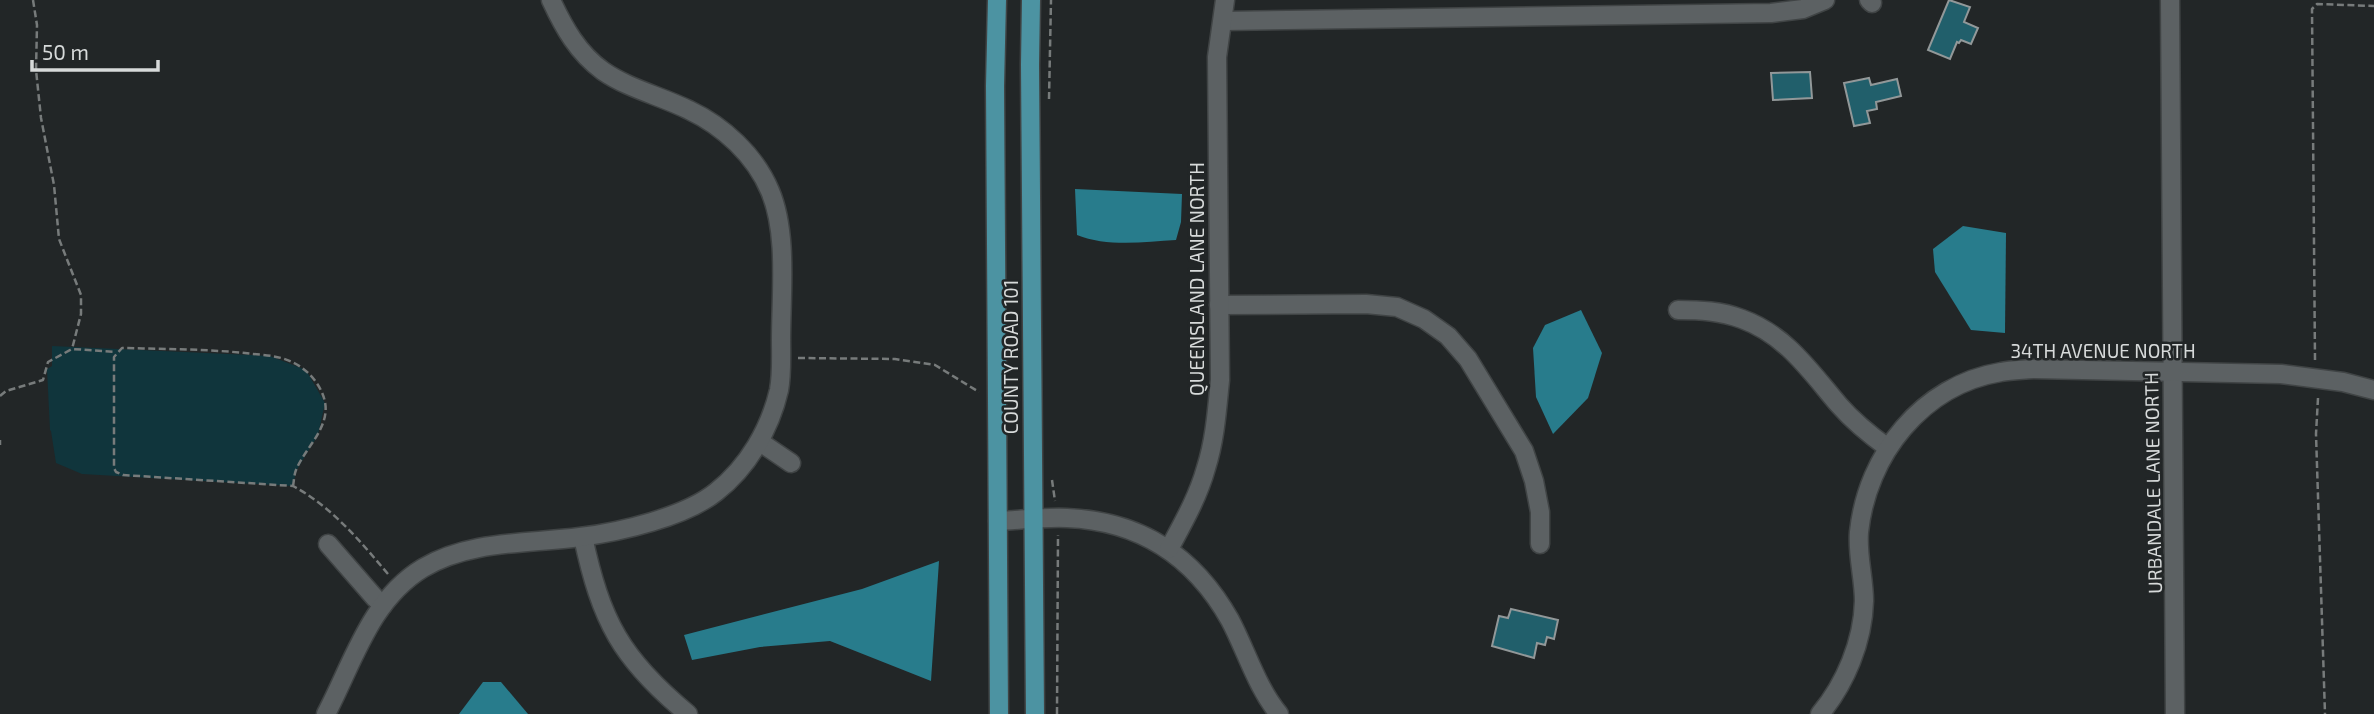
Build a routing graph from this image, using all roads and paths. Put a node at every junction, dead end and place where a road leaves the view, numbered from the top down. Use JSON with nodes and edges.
{"nodes":[{"id":1,"x":33,"y":0,"type":"edge"},
{"id":2,"x":551,"y":0,"type":"edge"},
{"id":3,"x":997,"y":0,"type":"edge"},
{"id":4,"x":1031,"y":0,"type":"edge"},
{"id":5,"x":1051,"y":0,"type":"edge"},
{"id":6,"x":1225,"y":0,"type":"edge"},
{"id":7,"x":1825,"y":0,"type":"edge"},
{"id":8,"x":2170,"y":0,"type":"edge"},
{"id":9,"x":2374,"y":6,"type":"edge"},
{"id":10,"x":1550,"y":7,"type":"edge"},
{"id":11,"x":1223,"y":21,"type":"junction"},
{"id":12,"x":1049,"y":103,"type":"dead end"},
{"id":13,"x":1219,"y":305,"type":"junction"},
{"id":14,"x":1678,"y":310,"type":"dead end"},
{"id":15,"x":72,"y":349,"type":"junction"},
{"id":16,"x":117,"y":352,"type":"junction"},
{"id":17,"x":780,"y":358,"type":"junction"},
{"id":18,"x":2315,"y":360,"type":"dead end"},
{"id":19,"x":2172,"y":372,"type":"junction"},
{"id":20,"x":2374,"y":390,"type":"edge"},
{"id":21,"x":981,"y":393,"type":"dead end"},
{"id":22,"x":0,"y":396,"type":"edge"},
{"id":23,"x":2318,"y":398,"type":"dead end"},
{"id":24,"x":760,"y":442,"type":"junction"},
{"id":25,"x":1888,"y":448,"type":"junction"},
{"id":26,"x":791,"y":463,"type":"dead end"},
{"id":27,"x":1052,"y":478,"type":"dead end"},
{"id":28,"x":293,"y":486,"type":"junction"},
{"id":29,"x":1058,"y":518,"type":"junction"},
{"id":30,"x":1034,"y":520,"type":"junction"},
{"id":31,"x":998,"y":521,"type":"junction"},
{"id":32,"x":583,"y":537,"type":"junction"},
{"id":33,"x":328,"y":544,"type":"dead end"},
{"id":34,"x":1540,"y":544,"type":"dead end"},
{"id":35,"x":1168,"y":549,"type":"junction"},
{"id":36,"x":399,"y":587,"type":"junction"},
{"id":37,"x":383,"y":605,"type":"junction"},
{"id":38,"x":326,"y":714,"type":"edge"},
{"id":39,"x":688,"y":714,"type":"edge"},
{"id":40,"x":999,"y":714,"type":"edge"},
{"id":41,"x":1035,"y":714,"type":"edge"},
{"id":42,"x":1057,"y":714,"type":"edge"},
{"id":43,"x":1279,"y":714,"type":"edge"},
{"id":44,"x":1820,"y":714,"type":"edge"},
{"id":45,"x":2175,"y":714,"type":"edge"},
{"id":46,"x":2325,"y":714,"type":"edge"}],
"edges":[{"from":1,"to":15,"type":"path"},
{"from":2,"to":17,"type":"street"},
{"from":3,"to":31,"type":"main road","name":"COUNTY ROAD 101"},
{"from":4,"to":30,"type":"main road","name":"COUNTY ROAD 101"},
{"from":5,"to":12,"type":"path"},
{"from":6,"to":11,"type":"street","name":"QUEENSLAND LANE NORTH"},
{"from":7,"to":10,"type":"street"},
{"from":8,"to":19,"type":"street","name":"URBANDALE LANE NORTH"},
{"from":9,"to":18,"type":"path"},
{"from":10,"to":11,"type":"street"},
{"from":11,"to":13,"type":"street","name":"QUEENSLAND LANE NORTH"},
{"from":13,"to":34,"type":"street"},
{"from":13,"to":35,"type":"street","name":"QUEENSLAND LANE NORTH"},
{"from":14,"to":25,"type":"street"},
{"from":15,"to":16,"type":"path"},
{"from":15,"to":22,"type":"path"},
{"from":16,"to":28,"type":"path"},
{"from":16,"to":28,"type":"path"},
{"from":17,"to":21,"type":"path"},
{"from":17,"to":24,"type":"street"},
{"from":19,"to":20,"type":"street","name":"34TH AVENUE NORTH"},
{"from":19,"to":25,"type":"street","name":"34TH AVENUE NORTH"},
{"from":19,"to":45,"type":"street","name":"URBANDALE LANE NORTH"},
{"from":23,"to":46,"type":"path"},
{"from":24,"to":26,"type":"street"},
{"from":24,"to":32,"type":"street"},
{"from":25,"to":44,"type":"street","name":"34TH AVENUE NORTH"},
{"from":27,"to":29,"type":"path"},
{"from":28,"to":36,"type":"path"},
{"from":29,"to":30,"type":"street"},
{"from":29,"to":35,"type":"street"},
{"from":29,"to":42,"type":"path"},
{"from":30,"to":31,"type":"street"},
{"from":30,"to":41,"type":"main road","name":"COUNTY ROAD 101"},
{"from":31,"to":40,"type":"main road","name":"COUNTY ROAD 101"},
{"from":32,"to":36,"type":"street"},
{"from":32,"to":39,"type":"street"},
{"from":33,"to":37,"type":"street"},
{"from":35,"to":43,"type":"street"},
{"from":36,"to":37,"type":"street"},
{"from":37,"to":38,"type":"street"}]}
